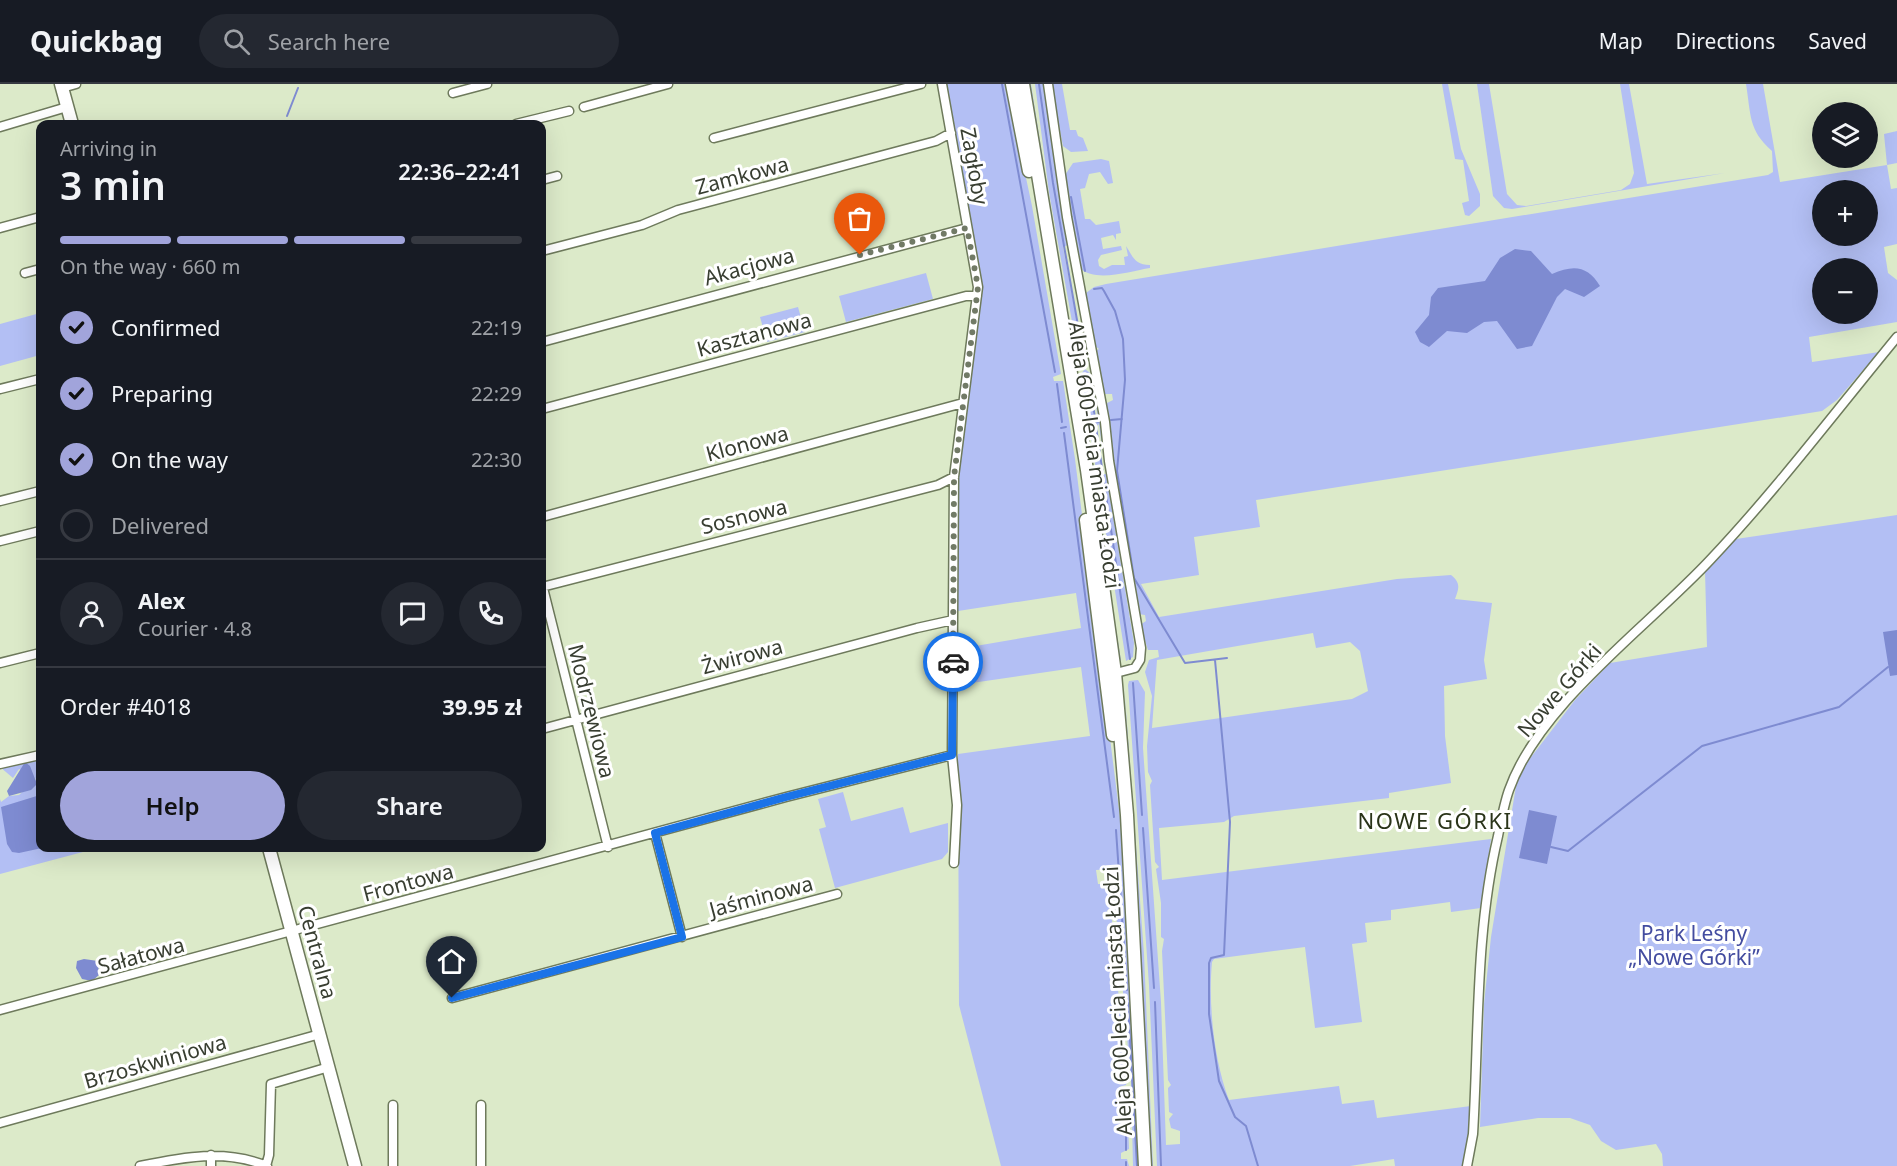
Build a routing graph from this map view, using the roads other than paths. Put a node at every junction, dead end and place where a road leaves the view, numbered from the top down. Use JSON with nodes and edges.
{"nodes":[{"id":1,"x":76,"y":84,"type":"edge"},
{"id":2,"x":487,"y":84,"type":"edge"},
{"id":3,"x":668,"y":84,"type":"edge"},
{"id":4,"x":921,"y":84,"type":"edge"},
{"id":5,"x":942,"y":84,"type":"edge"},
{"id":6,"x":1012,"y":84,"type":"edge"},
{"id":7,"x":1023,"y":84,"type":"edge"},
{"id":8,"x":1048,"y":84,"type":"edge"},
{"id":9,"x":61,"y":86,"type":"edge"},
{"id":10,"x":453,"y":93,"type":"dead end"},
{"id":11,"x":67,"y":107,"type":"junction"},
{"id":12,"x":584,"y":107,"type":"dead end"},
{"id":13,"x":569,"y":111,"type":"dead end"},
{"id":14,"x":71,"y":120,"type":"edge"},
{"id":15,"x":532,"y":120,"type":"edge"},
{"id":16,"x":0,"y":127,"type":"edge"},
{"id":17,"x":951,"y":133,"type":"junction"},
{"id":18,"x":714,"y":138,"type":"dead end"},
{"id":19,"x":557,"y":176,"type":"dead end"},
{"id":20,"x":546,"y":179,"type":"edge"},
{"id":21,"x":36,"y":218,"type":"edge"},
{"id":22,"x":0,"y":228,"type":"edge"},
{"id":23,"x":967,"y":228,"type":"junction"},
{"id":24,"x":546,"y":249,"type":"edge"},
{"id":25,"x":36,"y":270,"type":"edge"},
{"id":26,"x":25,"y":273,"type":"dead end"},
{"id":27,"x":977,"y":296,"type":"junction"},
{"id":28,"x":1897,"y":337,"type":"edge"},
{"id":29,"x":546,"y":341,"type":"edge"},
{"id":30,"x":36,"y":380,"type":"edge"},
{"id":31,"x":0,"y":389,"type":"edge"},
{"id":32,"x":963,"y":403,"type":"junction"},
{"id":33,"x":546,"y":408,"type":"edge"},
{"id":34,"x":954,"y":477,"type":"junction"},
{"id":35,"x":36,"y":492,"type":"edge"},
{"id":36,"x":0,"y":501,"type":"edge"},
{"id":37,"x":546,"y":516,"type":"edge"},
{"id":38,"x":36,"y":532,"type":"edge"},
{"id":39,"x":0,"y":541,"type":"edge"},
{"id":40,"x":546,"y":584,"type":"edge"},
{"id":41,"x":546,"y":600,"type":"edge"},
{"id":42,"x":953,"y":620,"type":"junction"},
{"id":43,"x":36,"y":654,"type":"edge"},
{"id":44,"x":0,"y":663,"type":"edge"},
{"id":45,"x":1110,"y":674,"type":"junction"},
{"id":46,"x":577,"y":720,"type":"junction"},
{"id":47,"x":546,"y":728,"type":"edge"},
{"id":48,"x":36,"y":755,"type":"edge"},
{"id":49,"x":952,"y":755,"type":"junction"},
{"id":50,"x":0,"y":764,"type":"edge"},
{"id":51,"x":655,"y":833,"type":"junction"},
{"id":52,"x":608,"y":847,"type":"junction"},
{"id":53,"x":270,"y":852,"type":"edge"},
{"id":54,"x":954,"y":863,"type":"dead end"},
{"id":55,"x":837,"y":894,"type":"dead end"},
{"id":56,"x":291,"y":932,"type":"junction"},
{"id":57,"x":682,"y":937,"type":"junction"},
{"id":58,"x":452,"y":998,"type":"dead end"},
{"id":59,"x":0,"y":1010,"type":"edge"},
{"id":60,"x":320,"y":1034,"type":"junction"},
{"id":61,"x":329,"y":1067,"type":"junction"},
{"id":62,"x":393,"y":1105,"type":"dead end"},
{"id":63,"x":481,"y":1105,"type":"dead end"},
{"id":64,"x":0,"y":1123,"type":"edge"},
{"id":65,"x":211,"y":1155,"type":"junction"},
{"id":66,"x":140,"y":1166,"type":"edge"},
{"id":67,"x":211,"y":1166,"type":"edge"},
{"id":68,"x":267,"y":1166,"type":"edge"},
{"id":69,"x":355,"y":1166,"type":"edge"},
{"id":70,"x":393,"y":1166,"type":"edge"},
{"id":71,"x":480,"y":1166,"type":"edge"},
{"id":72,"x":1145,"y":1166,"type":"edge"},
{"id":73,"x":1467,"y":1166,"type":"edge"}],
"edges":[{"from":1,"to":9,"type":"street"},
{"from":2,"to":10,"type":"street"},
{"from":3,"to":12,"type":"street"},
{"from":4,"to":18,"type":"street"},
{"from":5,"to":17,"type":"street","name":"Zagłoby"},
{"from":6,"to":45,"type":"main road","name":"Aleja 600-lecia miasta Łodzi"},
{"from":7,"to":45,"type":"main road","name":"Aleja 600-lecia miasta Łodzi"},
{"from":8,"to":45,"type":"street"},
{"from":9,"to":11,"type":"main road"},
{"from":11,"to":14,"type":"main road"},
{"from":11,"to":16,"type":"street"},
{"from":13,"to":15,"type":"street"},
{"from":17,"to":23,"type":"street","name":"Zagłoby"},
{"from":17,"to":24,"type":"street","name":"Zamkowa"},
{"from":19,"to":20,"type":"street"},
{"from":21,"to":22,"type":"street"},
{"from":23,"to":27,"type":"street","name":"Zagłoby"},
{"from":23,"to":29,"type":"street","name":"Akacjowa"},
{"from":25,"to":26,"type":"street"},
{"from":27,"to":32,"type":"street","name":"Zagłoby"},
{"from":27,"to":33,"type":"street","name":"Kasztanowa"},
{"from":28,"to":73,"type":"street","name":"Nowe Górki"},
{"from":30,"to":31,"type":"street"},
{"from":32,"to":34,"type":"street","name":"Zagłoby"},
{"from":32,"to":37,"type":"street","name":"Klonowa"},
{"from":34,"to":40,"type":"street","name":"Sosnowa"},
{"from":34,"to":42,"type":"street","name":"Zagłoby"},
{"from":35,"to":36,"type":"street"},
{"from":38,"to":39,"type":"street"},
{"from":41,"to":46,"type":"street","name":"Modrzewiowa"},
{"from":42,"to":46,"type":"street","name":"Żwirowa"},
{"from":42,"to":49,"type":"street","name":"Zagłoby"},
{"from":43,"to":44,"type":"street"},
{"from":45,"to":72,"type":"main road","name":"Aleja 600-lecia miasta Łodzi"},
{"from":46,"to":47,"type":"street","name":"Żwirowa"},
{"from":46,"to":52,"type":"street","name":"Modrzewiowa"},
{"from":48,"to":50,"type":"street"},
{"from":49,"to":51,"type":"street","name":"Frontowa"},
{"from":49,"to":54,"type":"street","name":"Zagłoby"},
{"from":51,"to":52,"type":"street","name":"Frontowa"},
{"from":51,"to":57,"type":"street"},
{"from":52,"to":56,"type":"street","name":"Frontowa"},
{"from":53,"to":56,"type":"main road","name":"Centralna"},
{"from":55,"to":57,"type":"street","name":"Jaśminowa"},
{"from":56,"to":59,"type":"street","name":"Sałatowa"},
{"from":56,"to":60,"type":"main road","name":"Centralna"},
{"from":57,"to":58,"type":"street","name":"Jaśminowa"},
{"from":60,"to":61,"type":"main road","name":"Centralna"},
{"from":60,"to":64,"type":"street","name":"Brzoskwiniowa"},
{"from":61,"to":68,"type":"street"},
{"from":61,"to":69,"type":"main road","name":"Centralna"},
{"from":62,"to":70,"type":"street"},
{"from":63,"to":71,"type":"street"},
{"from":65,"to":66,"type":"street"},
{"from":65,"to":67,"type":"street"},
{"from":65,"to":68,"type":"street"}]}
